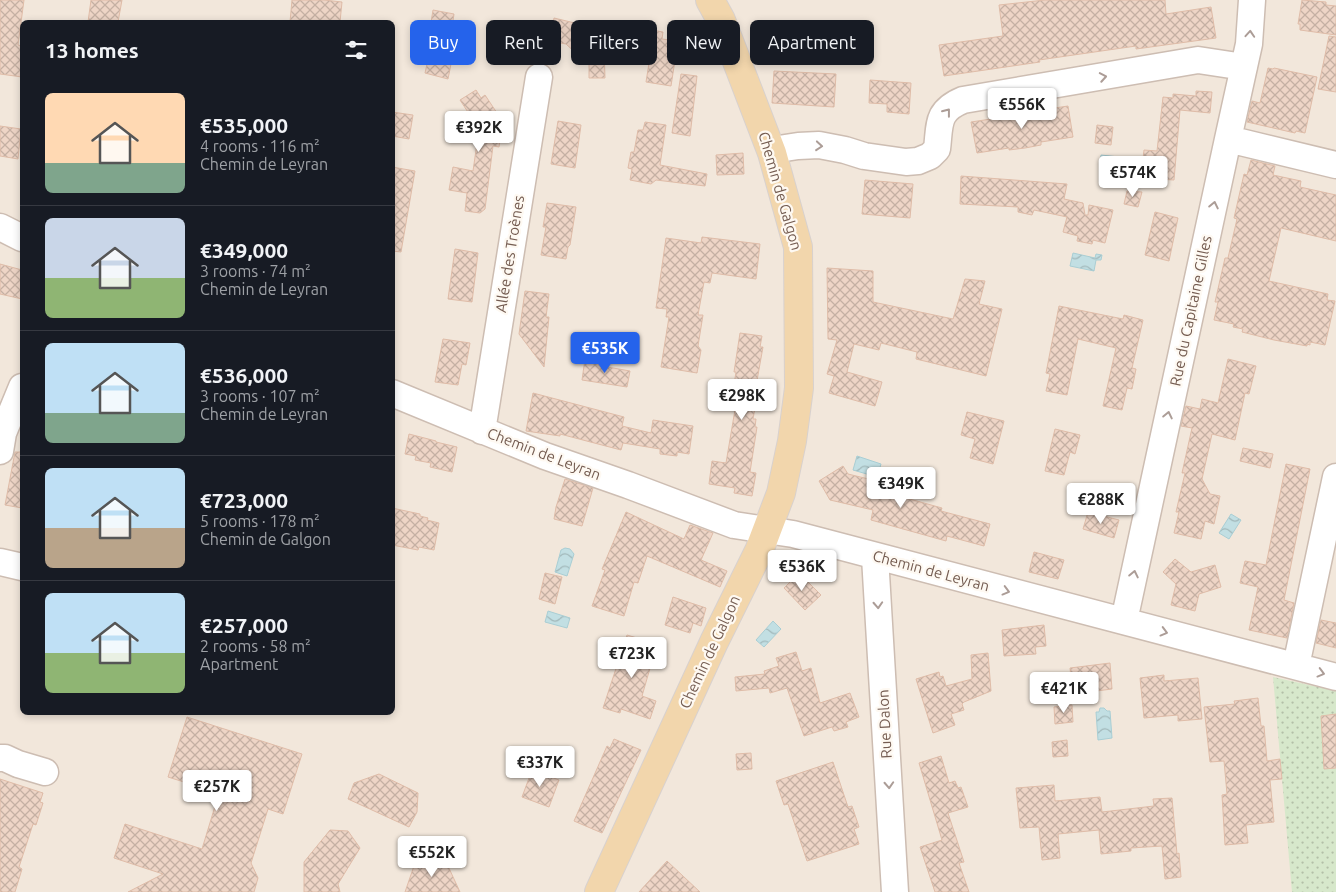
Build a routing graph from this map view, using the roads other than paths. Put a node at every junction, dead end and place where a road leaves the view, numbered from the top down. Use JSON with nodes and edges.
{"nodes":[{"id":1,"x":710,"y":0,"type":"edge"},
{"id":2,"x":1252,"y":0,"type":"edge"},
{"id":3,"x":1244,"y":67,"type":"junction"},
{"id":4,"x":539,"y":77,"type":"dead end"},
{"id":5,"x":1228,"y":139,"type":"junction"},
{"id":6,"x":772,"y":153,"type":"junction"},
{"id":7,"x":1336,"y":165,"type":"edge"},
{"id":8,"x":0,"y":227,"type":"edge"},
{"id":9,"x":20,"y":237,"type":"edge"},
{"id":10,"x":20,"y":392,"type":"edge"},
{"id":11,"x":395,"y":394,"type":"edge"},
{"id":12,"x":482,"y":431,"type":"junction"},
{"id":13,"x":0,"y":451,"type":"edge"},
{"id":14,"x":1336,"y":477,"type":"edge"},
{"id":15,"x":768,"y":530,"type":"junction"},
{"id":16,"x":875,"y":556,"type":"junction"},
{"id":17,"x":0,"y":562,"type":"edge"},
{"id":18,"x":20,"y":567,"type":"edge"},
{"id":19,"x":1124,"y":622,"type":"junction"},
{"id":20,"x":1296,"y":666,"type":"junction"},
{"id":21,"x":1336,"y":677,"type":"edge"},
{"id":22,"x":0,"y":758,"type":"edge"},
{"id":23,"x":45,"y":772,"type":"dead end"},
{"id":24,"x":599,"y":892,"type":"edge"},
{"id":25,"x":895,"y":892,"type":"edge"}],
"edges":[{"from":1,"to":6,"type":"main road","name":"Chemin de Galgon"},
{"from":3,"to":2,"type":"street","name":"Rue du Capitaine Gilles","one_way":true},
{"from":3,"to":5,"type":"street","name":"Rue du Capitaine Gilles"},
{"from":6,"to":3,"type":"street","one_way":true},
{"from":4,"to":12,"type":"street","name":"Allée des Troènes"},
{"from":5,"to":7,"type":"street"},
{"from":19,"to":5,"type":"street","name":"Rue du Capitaine Gilles","one_way":true},
{"from":6,"to":15,"type":"main road","name":"Chemin de Galgon"},
{"from":8,"to":9,"type":"street"},
{"from":10,"to":13,"type":"street"},
{"from":11,"to":12,"type":"street","name":"Chemin de Leyran"},
{"from":12,"to":15,"type":"street","name":"Chemin de Leyran"},
{"from":14,"to":20,"type":"street"},
{"from":15,"to":16,"type":"street","name":"Chemin de Leyran"},
{"from":15,"to":24,"type":"main road","name":"Chemin de Galgon"},
{"from":16,"to":19,"type":"street","name":"Chemin de Leyran","one_way":true},
{"from":16,"to":25,"type":"street","name":"Rue Dalon","one_way":true},
{"from":17,"to":18,"type":"street"},
{"from":19,"to":20,"type":"street","name":"Chemin de Leyran","one_way":true},
{"from":20,"to":21,"type":"street","name":"Chemin de Leyran","one_way":true},
{"from":22,"to":23,"type":"street"}]}
